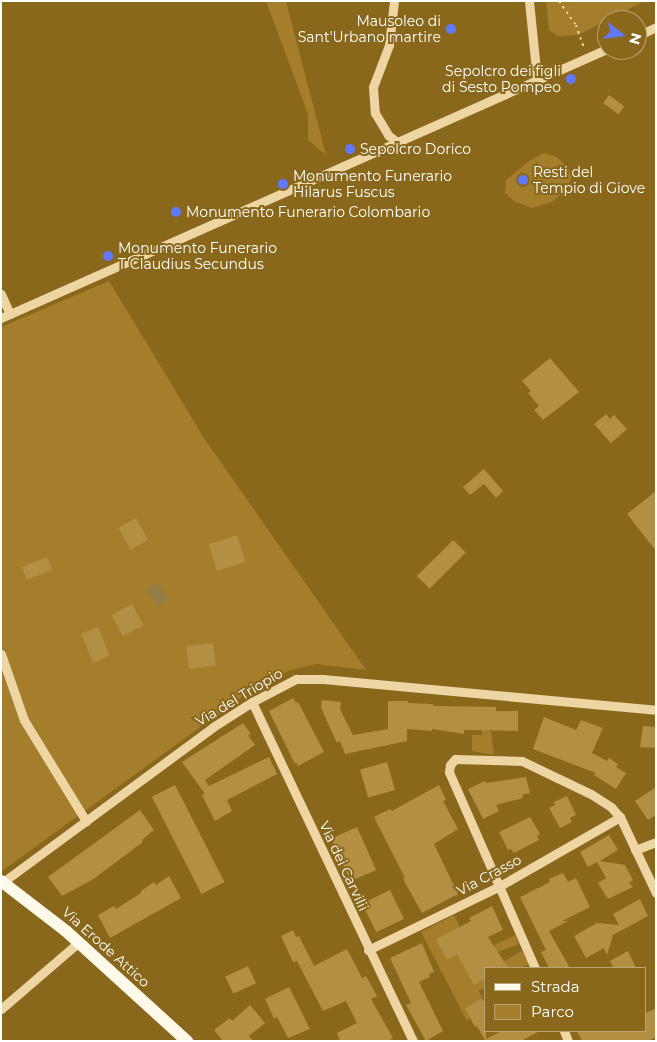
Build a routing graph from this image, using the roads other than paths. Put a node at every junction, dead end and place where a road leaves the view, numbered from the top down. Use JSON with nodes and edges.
{"nodes":[{"id":1,"x":394,"y":1,"type":"edge"},
{"id":2,"x":529,"y":1,"type":"edge"},
{"id":3,"x":597,"y":54,"type":"edge"},
{"id":4,"x":537,"y":80,"type":"junction"},
{"id":5,"x":397,"y":142,"type":"junction"},
{"id":6,"x":1,"y":294,"type":"edge"},
{"id":7,"x":6,"y":316,"type":"edge"},
{"id":8,"x":1,"y":654,"type":"edge"},
{"id":9,"x":252,"y":702,"type":"junction"},
{"id":10,"x":656,"y":710,"type":"edge"},
{"id":11,"x":620,"y":817,"type":"junction"},
{"id":12,"x":86,"y":820,"type":"junction"},
{"id":13,"x":656,"y":842,"type":"edge"},
{"id":14,"x":635,"y":850,"type":"junction"},
{"id":15,"x":2,"y":881,"type":"edge"},
{"id":16,"x":498,"y":887,"type":"junction"},
{"id":17,"x":656,"y":893,"type":"edge"},
{"id":18,"x":79,"y":942,"type":"junction"},
{"id":19,"x":368,"y":950,"type":"junction"},
{"id":20,"x":535,"y":967,"type":"edge"},
{"id":21,"x":1,"y":1009,"type":"edge"},
{"id":22,"x":187,"y":1041,"type":"edge"},
{"id":23,"x":413,"y":1041,"type":"edge"}],
"edges":[{"from":1,"to":5,"type":"street"},
{"from":2,"to":4,"type":"street"},
{"from":3,"to":4,"type":"street"},
{"from":4,"to":5,"type":"street"},
{"from":5,"to":7,"type":"street"},
{"from":6,"to":7,"type":"street"},
{"from":8,"to":12,"type":"street"},
{"from":9,"to":10,"type":"street","name":"Via del Triopio"},
{"from":9,"to":12,"type":"street","name":"Via del Triopio"},
{"from":9,"to":19,"type":"street","name":"Via dei Carvilii"},
{"from":11,"to":14,"type":"street"},
{"from":11,"to":16,"type":"street","name":"Via Crasso"},
{"from":11,"to":16,"type":"street"},
{"from":12,"to":15,"type":"street","name":"Via del Triopio"},
{"from":13,"to":14,"type":"street"},
{"from":14,"to":17,"type":"street"},
{"from":15,"to":18,"type":"main road","name":"Via Erode Attico"},
{"from":16,"to":19,"type":"street","name":"Via Crasso"},
{"from":16,"to":20,"type":"street"},
{"from":18,"to":21,"type":"street"},
{"from":18,"to":22,"type":"main road","name":"Via Erode Attico"},
{"from":19,"to":23,"type":"street","name":"Via dei Carvilii"}]}
